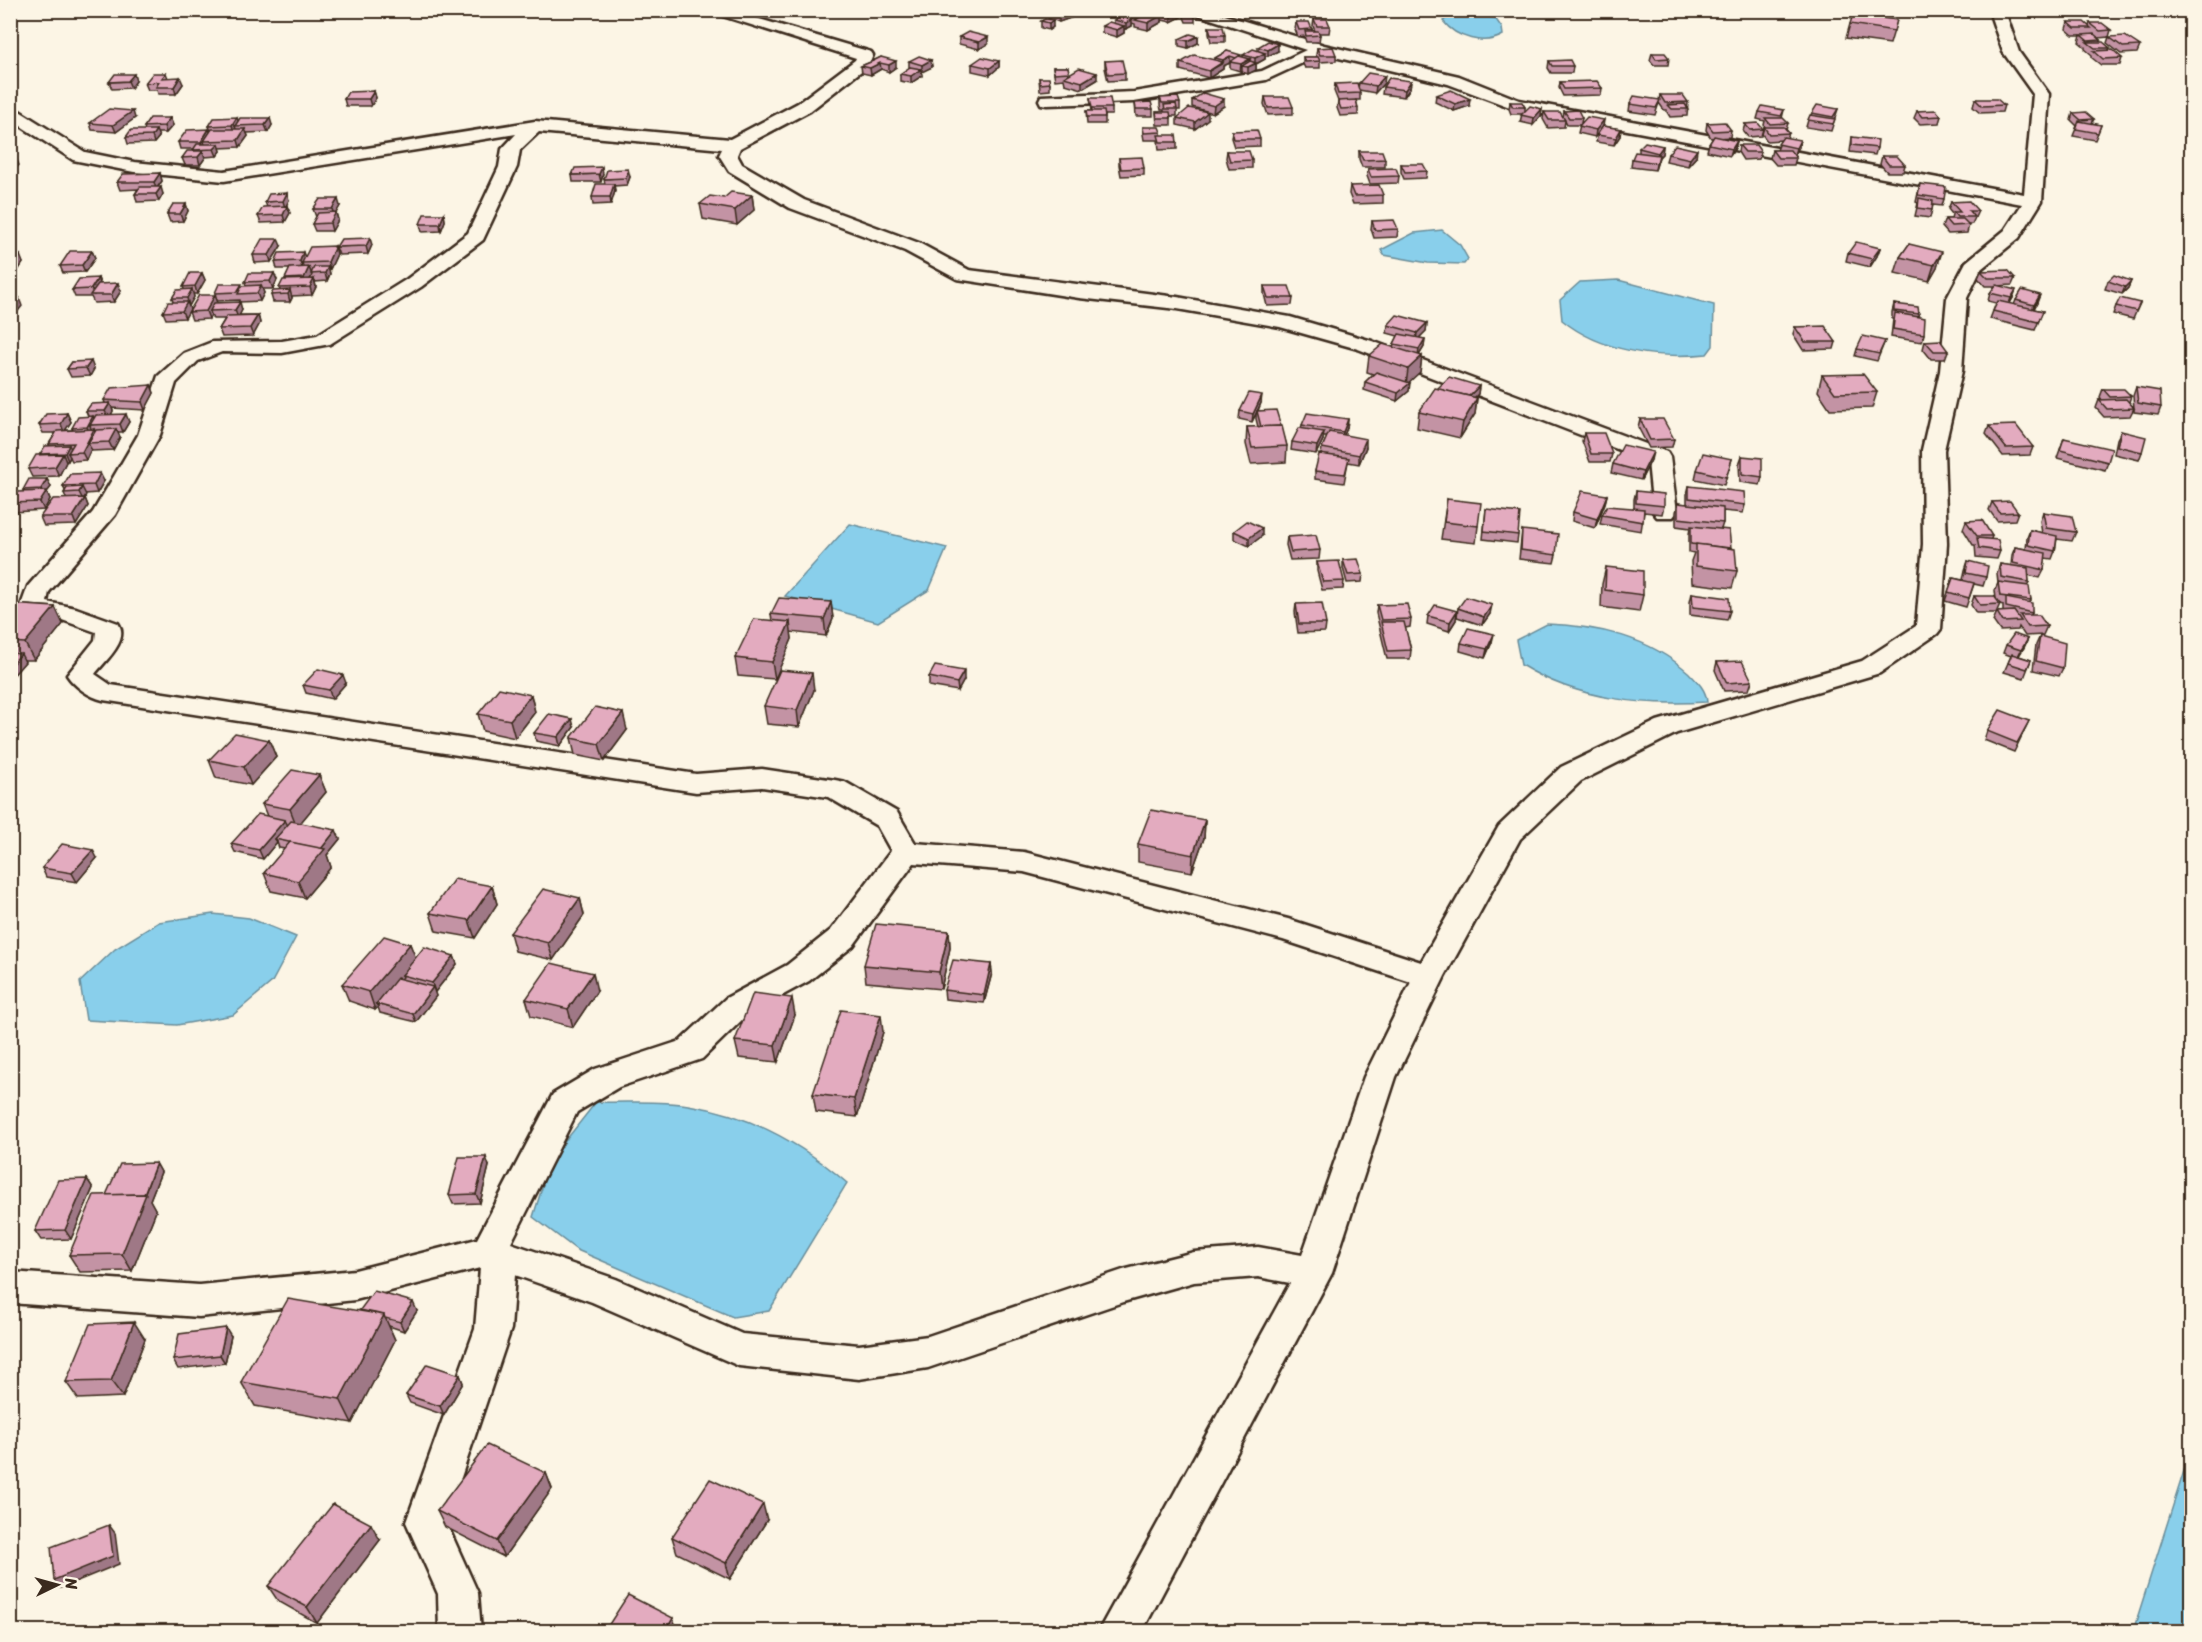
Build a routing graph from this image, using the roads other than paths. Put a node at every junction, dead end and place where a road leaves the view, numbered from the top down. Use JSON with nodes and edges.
{"nodes":[{"id":1,"x":711,"y":10,"type":"edge"},
{"id":2,"x":1190,"y":10,"type":"edge"},
{"id":3,"x":2002,"y":10,"type":"edge"},
{"id":4,"x":1320,"y":50,"type":"junction"},
{"id":5,"x":1047,"y":100,"type":"dead end"},
{"id":6,"x":10,"y":110,"type":"edge"},
{"id":7,"x":535,"y":126,"type":"junction"},
{"id":8,"x":734,"y":145,"type":"junction"},
{"id":9,"x":2033,"y":201,"type":"junction"},
{"id":10,"x":1665,"y":512,"type":"edge"},
{"id":11,"x":906,"y":852,"type":"junction"},
{"id":12,"x":1429,"y":976,"type":"junction"},
{"id":13,"x":494,"y":1253,"type":"junction"},
{"id":14,"x":1314,"y":1273,"type":"junction"},
{"id":15,"x":10,"y":1287,"type":"edge"},
{"id":16,"x":460,"y":1632,"type":"edge"},
{"id":17,"x":1119,"y":1632,"type":"edge"}],
"edges":[{"from":1,"to":8,"type":"street"},
{"from":2,"to":4,"type":"street"},
{"from":3,"to":9,"type":"street"},
{"from":4,"to":5,"type":"street"},
{"from":4,"to":9,"type":"street"},
{"from":6,"to":7,"type":"street"},
{"from":7,"to":8,"type":"street"},
{"from":7,"to":11,"type":"street"},
{"from":8,"to":10,"type":"street"},
{"from":9,"to":12,"type":"street"},
{"from":11,"to":12,"type":"street"},
{"from":11,"to":13,"type":"street"},
{"from":12,"to":14,"type":"street"},
{"from":13,"to":14,"type":"street"},
{"from":13,"to":15,"type":"street"},
{"from":13,"to":16,"type":"street"},
{"from":14,"to":17,"type":"street"}]}
